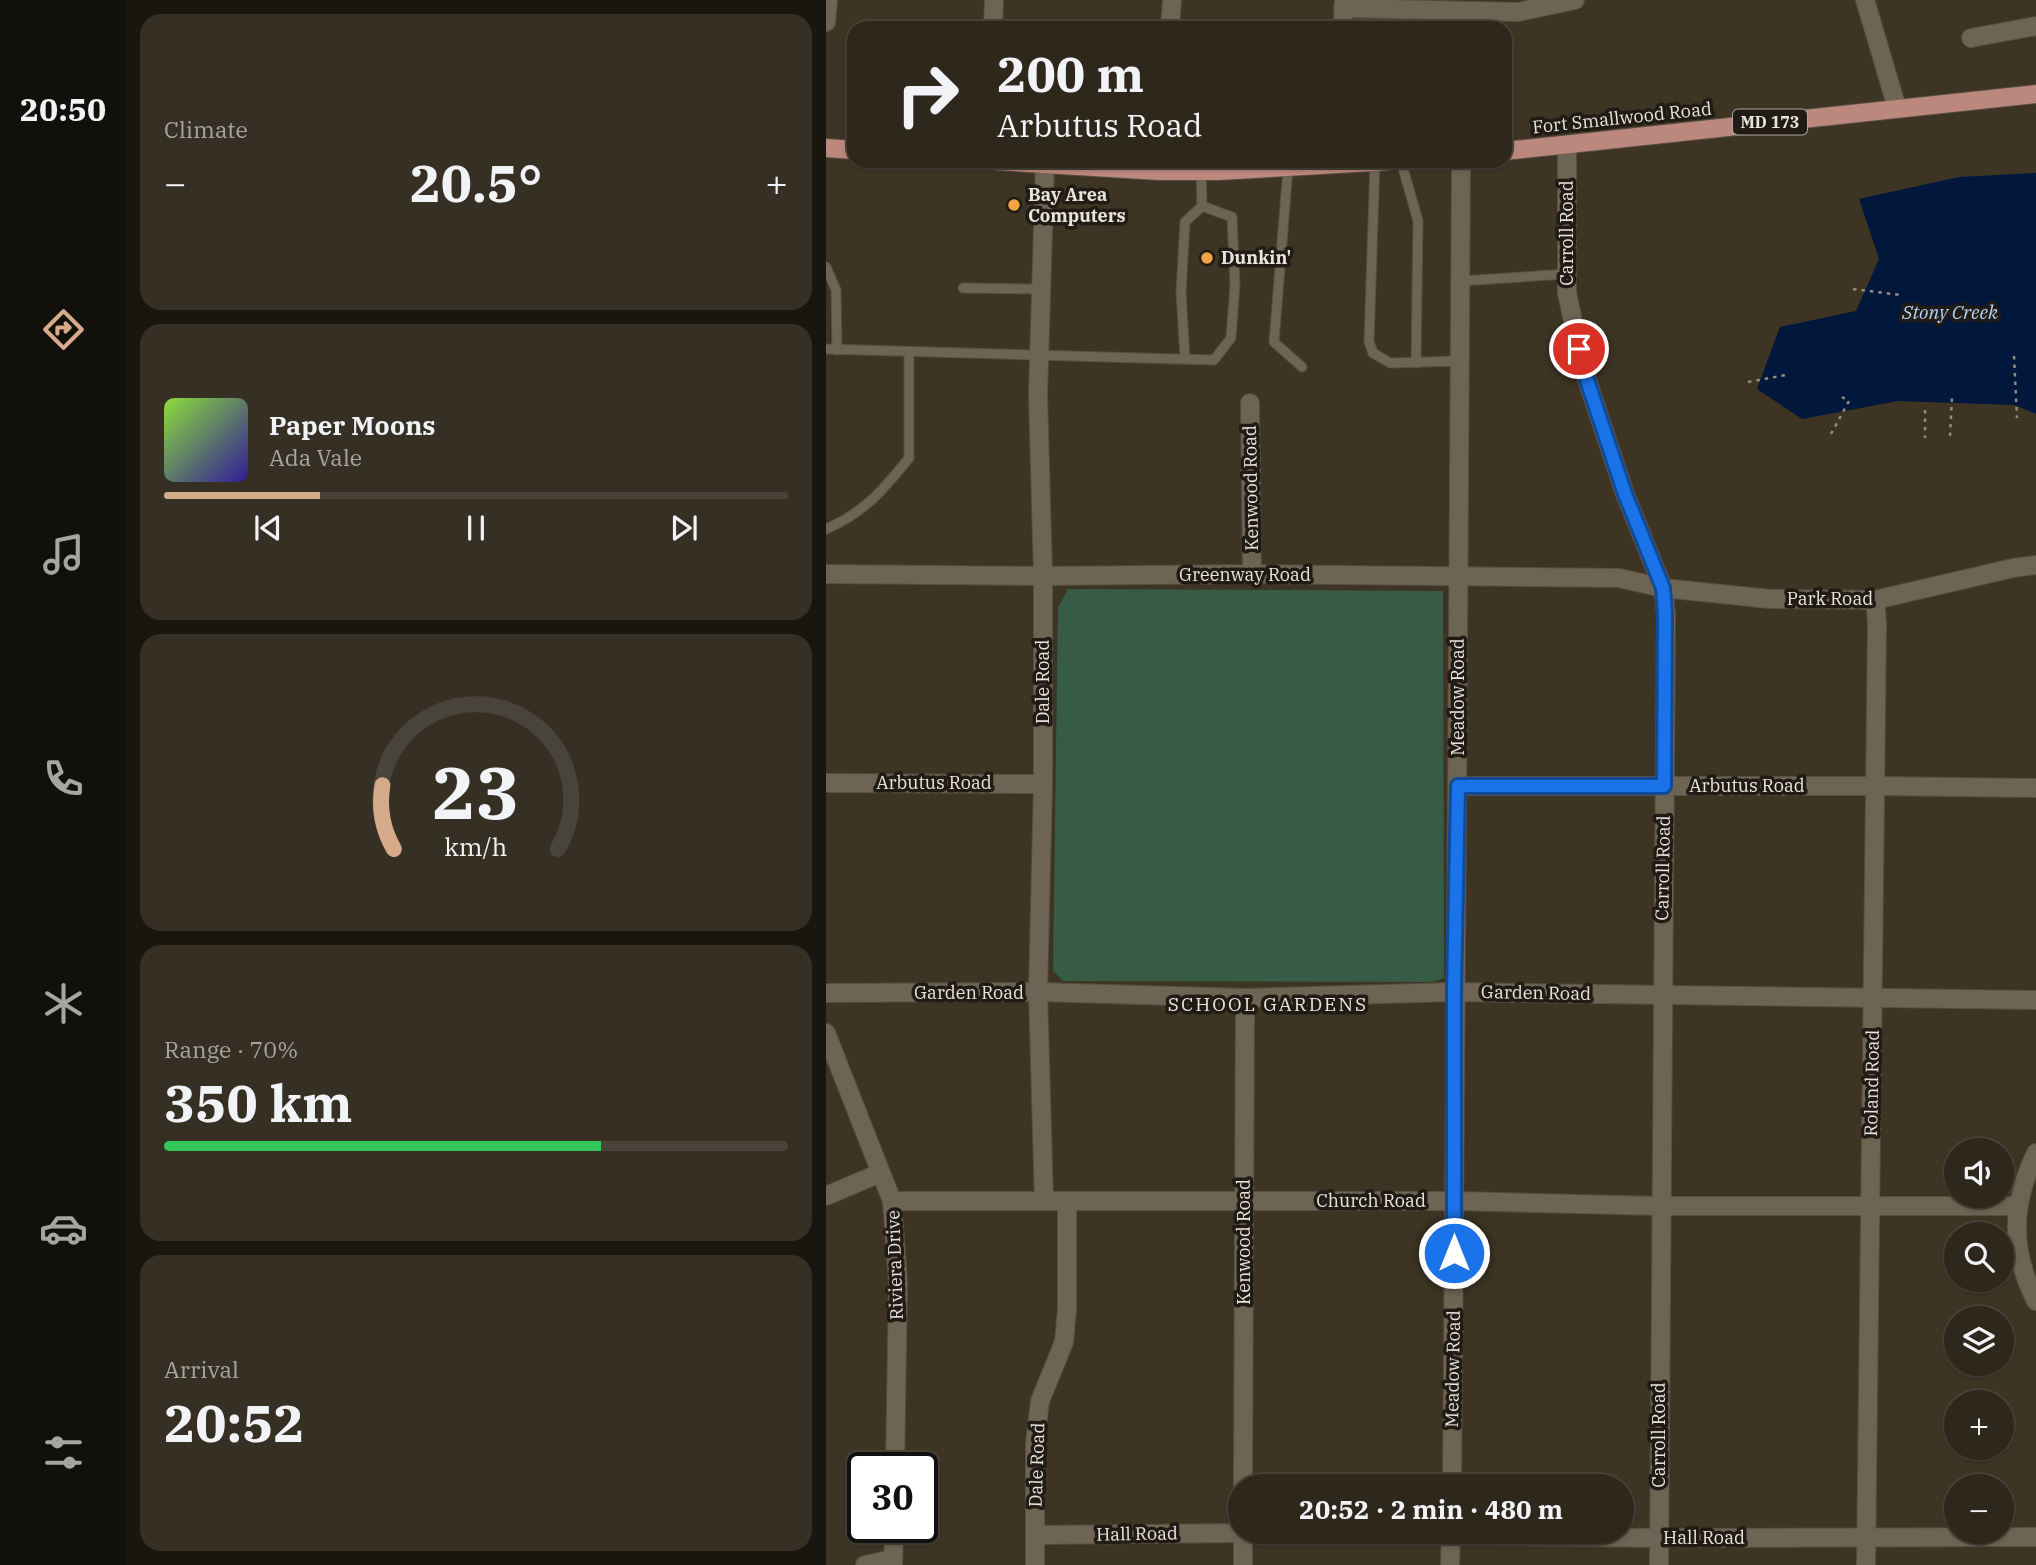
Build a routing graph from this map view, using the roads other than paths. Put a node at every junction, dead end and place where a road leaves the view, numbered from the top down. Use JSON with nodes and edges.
{"nodes":[{"id":1,"x":828,"y":0,"type":"edge"},
{"id":2,"x":994,"y":0,"type":"edge"},
{"id":3,"x":1172,"y":0,"type":"edge"},
{"id":4,"x":1575,"y":0,"type":"edge"},
{"id":5,"x":1865,"y":0,"type":"edge"},
{"id":6,"x":1344,"y":4,"type":"edge"},
{"id":7,"x":993,"y":21,"type":"edge"},
{"id":8,"x":1170,"y":21,"type":"edge"},
{"id":9,"x":826,"y":22,"type":"edge"},
{"id":10,"x":2036,"y":26,"type":"edge"},
{"id":11,"x":1970,"y":38,"type":"dead end"},
{"id":12,"x":2036,"y":94,"type":"edge"},
{"id":13,"x":1897,"y":108,"type":"junction"},
{"id":14,"x":1567,"y":145,"type":"junction"},
{"id":15,"x":826,"y":148,"type":"edge"},
{"id":16,"x":847,"y":150,"type":"edge"},
{"id":17,"x":1512,"y":150,"type":"edge"},
{"id":18,"x":1045,"y":168,"type":"edge"},
{"id":19,"x":1176,"y":168,"type":"edge"},
{"id":20,"x":1288,"y":168,"type":"joint"},
{"id":21,"x":1381,"y":168,"type":"edge"},
{"id":22,"x":1403,"y":168,"type":"edge"},
{"id":23,"x":1461,"y":168,"type":"edge"},
{"id":24,"x":1201,"y":171,"type":"junction"},
{"id":25,"x":1202,"y":206,"type":"junction"},
{"id":26,"x":826,"y":267,"type":"edge"},
{"id":27,"x":1567,"y":274,"type":"junction"},
{"id":28,"x":1460,"y":281,"type":"junction"},
{"id":29,"x":963,"y":288,"type":"dead end"},
{"id":30,"x":1041,"y":289,"type":"junction"},
{"id":31,"x":826,"y":349,"type":"edge"},
{"id":32,"x":837,"y":349,"type":"junction"},
{"id":33,"x":909,"y":352,"type":"junction"},
{"id":34,"x":1039,"y":356,"type":"junction"},
{"id":35,"x":1185,"y":359,"type":"junction"},
{"id":36,"x":1459,"y":361,"type":"junction"},
{"id":37,"x":1416,"y":363,"type":"junction"},
{"id":38,"x":1302,"y":368,"type":"dead end"},
{"id":39,"x":1250,"y":403,"type":"dead end"},
{"id":40,"x":826,"y":529,"type":"edge"},
{"id":41,"x":2036,"y":565,"type":"edge"},
{"id":42,"x":826,"y":574,"type":"edge"},
{"id":43,"x":1252,"y":574,"type":"junction"},
{"id":44,"x":1043,"y":576,"type":"junction"},
{"id":45,"x":1458,"y":576,"type":"junction"},
{"id":46,"x":1663,"y":588,"type":"junction"},
{"id":47,"x":1875,"y":600,"type":"junction"},
{"id":48,"x":826,"y":783,"type":"edge"},
{"id":49,"x":1043,"y":784,"type":"junction"},
{"id":50,"x":1458,"y":786,"type":"junction"},
{"id":51,"x":1664,"y":786,"type":"junction"},
{"id":52,"x":1875,"y":786,"type":"junction"},
{"id":53,"x":2036,"y":789,"type":"edge"},
{"id":54,"x":1038,"y":992,"type":"junction"},
{"id":55,"x":1454,"y":992,"type":"junction"},
{"id":56,"x":826,"y":993,"type":"edge"},
{"id":57,"x":1662,"y":995,"type":"junction"},
{"id":58,"x":1245,"y":998,"type":"junction"},
{"id":59,"x":1873,"y":998,"type":"junction"},
{"id":60,"x":2036,"y":999,"type":"edge"},
{"id":61,"x":826,"y":1033,"type":"edge"},
{"id":62,"x":2036,"y":1153,"type":"edge"},
{"id":63,"x":880,"y":1173,"type":"junction"},
{"id":64,"x":826,"y":1196,"type":"edge"},
{"id":65,"x":892,"y":1201,"type":"junction"},
{"id":66,"x":1044,"y":1201,"type":"junction"},
{"id":67,"x":1244,"y":1201,"type":"junction"},
{"id":68,"x":1455,"y":1201,"type":"junction"},
{"id":69,"x":1067,"y":1202,"type":"junction"},
{"id":70,"x":1871,"y":1205,"type":"junction"},
{"id":71,"x":1660,"y":1206,"type":"junction"},
{"id":72,"x":2017,"y":1206,"type":"junction"},
{"id":73,"x":2036,"y":1301,"type":"edge"},
{"id":74,"x":895,"y":1452,"type":"edge"},
{"id":75,"x":1243,"y":1474,"type":"edge"},
{"id":76,"x":1452,"y":1474,"type":"edge"},
{"id":77,"x":1228,"y":1532,"type":"edge"},
{"id":78,"x":1036,"y":1535,"type":"junction"},
{"id":79,"x":1634,"y":1537,"type":"edge"},
{"id":80,"x":2036,"y":1537,"type":"edge"},
{"id":81,"x":1659,"y":1538,"type":"junction"},
{"id":82,"x":1867,"y":1538,"type":"junction"},
{"id":83,"x":894,"y":1543,"type":"edge"},
{"id":84,"x":1243,"y":1544,"type":"edge"},
{"id":85,"x":1451,"y":1544,"type":"edge"},
{"id":86,"x":893,"y":1562,"type":"edge"},
{"id":87,"x":865,"y":1565,"type":"edge"},
{"id":88,"x":1035,"y":1565,"type":"edge"},
{"id":89,"x":1243,"y":1565,"type":"edge"},
{"id":90,"x":1450,"y":1565,"type":"edge"},
{"id":91,"x":1659,"y":1565,"type":"edge"},
{"id":92,"x":1866,"y":1565,"type":"edge"}],
"edges":[{"from":1,"to":9,"type":"street"},
{"from":2,"to":7,"type":"street"},
{"from":3,"to":8,"type":"street"},
{"from":4,"to":6,"type":"street"},
{"from":5,"to":13,"type":"street"},
{"from":10,"to":11,"type":"street"},
{"from":12,"to":13,"type":"main road","name":"Fort Smallwood Road","number":"MD 173"},
{"from":13,"to":14,"type":"main road","name":"Fort Smallwood Road","number":"MD 173"},
{"from":14,"to":17,"type":"main road","name":"Fort Smallwood Road","number":"MD 173"},
{"from":14,"to":27,"type":"street","name":"Carroll Road"},
{"from":15,"to":16,"type":"main road"},
{"from":18,"to":30,"type":"street","name":"Dale Road"},
{"from":19,"to":24,"type":"main road"},
{"from":20,"to":24,"type":"main road"},
{"from":20,"to":38,"type":"lane"},
{"from":21,"to":37,"type":"lane"},
{"from":22,"to":37,"type":"lane"},
{"from":23,"to":28,"type":"street","name":"Meadow Road"},
{"from":24,"to":25,"type":"lane"},
{"from":25,"to":35,"type":"lane"},
{"from":25,"to":35,"type":"lane"},
{"from":26,"to":32,"type":"lane"},
{"from":27,"to":28,"type":"lane"},
{"from":27,"to":46,"type":"street","name":"Carroll Road"},
{"from":28,"to":36,"type":"street","name":"Meadow Road"},
{"from":29,"to":30,"type":"lane"},
{"from":30,"to":34,"type":"street","name":"Dale Road"},
{"from":31,"to":32,"type":"lane"},
{"from":32,"to":33,"type":"lane"},
{"from":33,"to":34,"type":"lane"},
{"from":33,"to":40,"type":"lane"},
{"from":34,"to":35,"type":"lane"},
{"from":34,"to":44,"type":"street","name":"Dale Road"},
{"from":36,"to":37,"type":"lane"},
{"from":36,"to":45,"type":"street","name":"Meadow Road"},
{"from":39,"to":43,"type":"street","name":"Kenwood Road"},
{"from":41,"to":47,"type":"street","name":"Park Road"},
{"from":42,"to":44,"type":"street","name":"Greenway Road"},
{"from":43,"to":44,"type":"street","name":"Greenway Road"},
{"from":43,"to":45,"type":"street","name":"Greenway Road"},
{"from":44,"to":49,"type":"street","name":"Dale Road"},
{"from":45,"to":46,"type":"street","name":"Greenway Road"},
{"from":45,"to":50,"type":"street","name":"Meadow Road"},
{"from":46,"to":47,"type":"street","name":"Park Road"},
{"from":46,"to":51,"type":"street","name":"Carroll Road"},
{"from":47,"to":52,"type":"street","name":"Roland Road"},
{"from":48,"to":49,"type":"street","name":"Arbutus Road"},
{"from":49,"to":54,"type":"street","name":"Dale Road"},
{"from":50,"to":51,"type":"street","name":"Arbutus Road"},
{"from":50,"to":55,"type":"street","name":"Meadow Road"},
{"from":51,"to":52,"type":"street","name":"Arbutus Road"},
{"from":51,"to":57,"type":"street","name":"Carroll Road"},
{"from":52,"to":53,"type":"street","name":"Arbutus Road"},
{"from":52,"to":59,"type":"street","name":"Roland Road"},
{"from":54,"to":56,"type":"street","name":"Garden Road"},
{"from":54,"to":58,"type":"street","name":"Garden Road"},
{"from":54,"to":66,"type":"street","name":"Dale Road"},
{"from":55,"to":57,"type":"street","name":"Garden Road"},
{"from":55,"to":58,"type":"street","name":"Garden Road"},
{"from":55,"to":68,"type":"street","name":"Meadow Road"},
{"from":57,"to":59,"type":"street","name":"Garden Road"},
{"from":57,"to":71,"type":"street","name":"Carroll Road"},
{"from":58,"to":67,"type":"street","name":"Kenwood Road"},
{"from":59,"to":60,"type":"street","name":"Garden Road"},
{"from":59,"to":70,"type":"street","name":"Roland Road"},
{"from":61,"to":63,"type":"street","name":"Riviera Drive"},
{"from":62,"to":72,"type":"street"},
{"from":63,"to":64,"type":"street"},
{"from":63,"to":65,"type":"street","name":"Riviera Drive"},
{"from":65,"to":66,"type":"street","name":"Church Road"},
{"from":65,"to":74,"type":"street","name":"Riviera Drive"},
{"from":66,"to":69,"type":"street","name":"Church Road"},
{"from":67,"to":68,"type":"street","name":"Church Road"},
{"from":67,"to":69,"type":"street","name":"Church Road"},
{"from":67,"to":75,"type":"street","name":"Kenwood Road"},
{"from":68,"to":71,"type":"street","name":"Church Road"},
{"from":68,"to":76,"type":"street","name":"Meadow Road"},
{"from":69,"to":78,"type":"street","name":"Dale Road"},
{"from":70,"to":71,"type":"street","name":"Church Road"},
{"from":70,"to":72,"type":"street","name":"Church Road"},
{"from":70,"to":82,"type":"street","name":"Roland Road"},
{"from":71,"to":81,"type":"street","name":"Carroll Road"},
{"from":72,"to":73,"type":"street"},
{"from":77,"to":78,"type":"street","name":"Hall Road"},
{"from":78,"to":88,"type":"street","name":"Dale Road"},
{"from":79,"to":81,"type":"street","name":"Hall Road"},
{"from":80,"to":82,"type":"street","name":"Hall Road"},
{"from":81,"to":82,"type":"street","name":"Hall Road"},
{"from":81,"to":91,"type":"street","name":"Carroll Road"},
{"from":82,"to":92,"type":"street","name":"Roland Road"},
{"from":83,"to":86,"type":"street"},
{"from":84,"to":89,"type":"street"},
{"from":85,"to":90,"type":"street"},
{"from":86,"to":87,"type":"street"}]}
